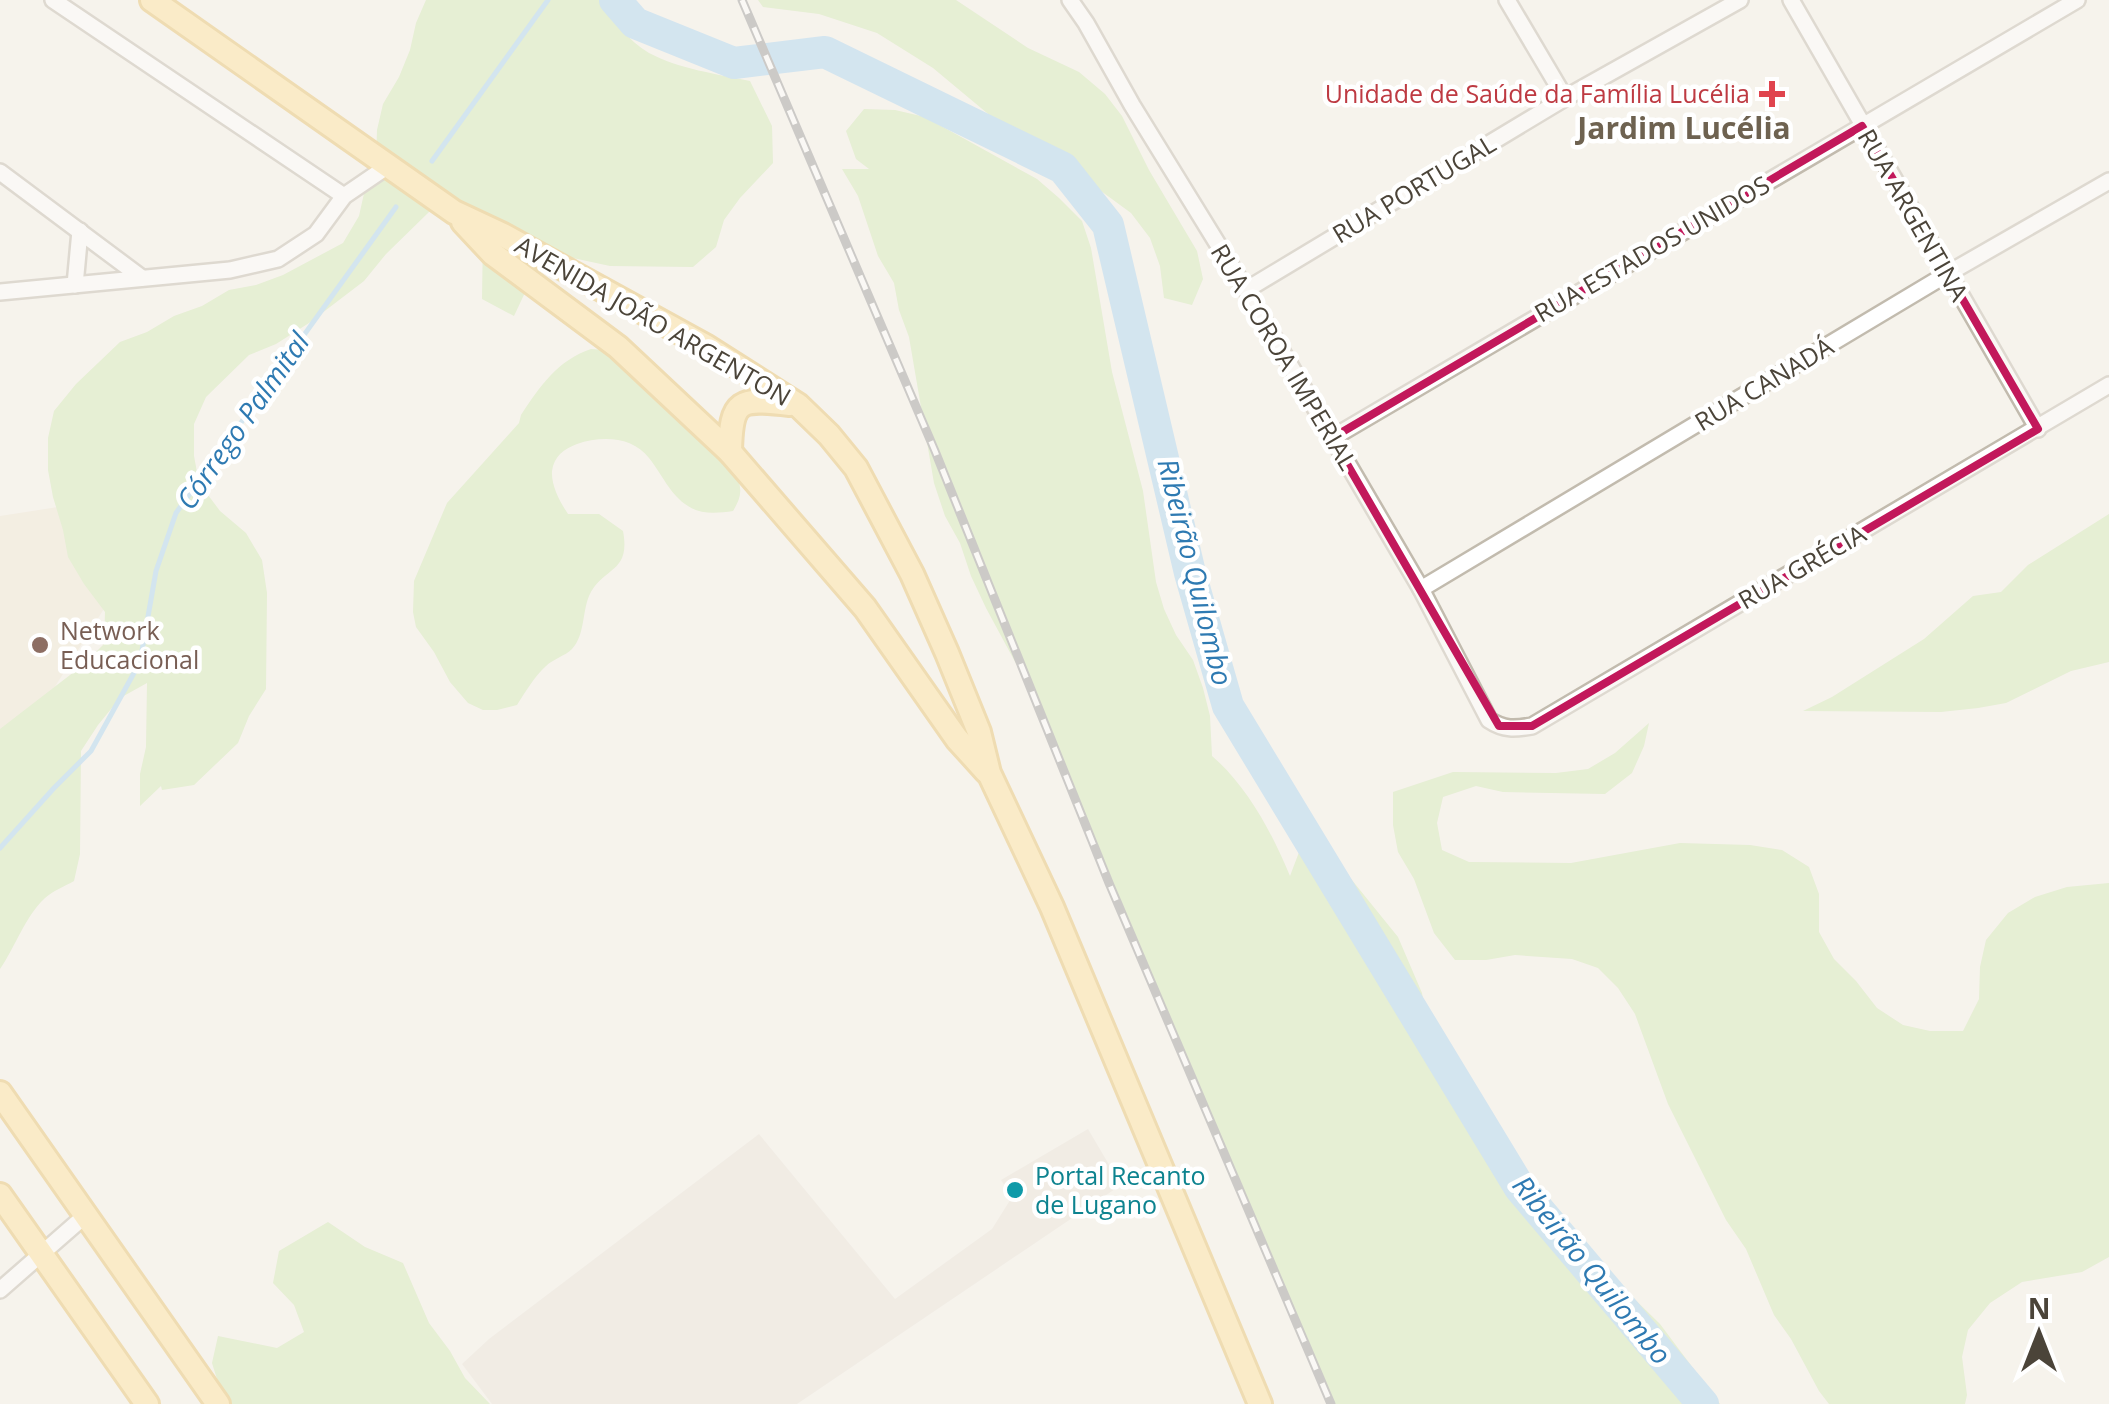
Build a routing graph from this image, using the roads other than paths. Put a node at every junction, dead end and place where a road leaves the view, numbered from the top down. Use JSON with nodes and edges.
{"nodes":[{"id":1,"x":53,"y":0,"type":"edge"},
{"id":2,"x":152,"y":0,"type":"edge"},
{"id":3,"x":173,"y":0,"type":"edge"},
{"id":4,"x":1070,"y":0,"type":"edge"},
{"id":5,"x":1507,"y":0,"type":"edge"},
{"id":6,"x":1740,"y":0,"type":"edge"},
{"id":7,"x":1791,"y":0,"type":"edge"},
{"id":8,"x":2077,"y":0,"type":"edge"},
{"id":9,"x":184,"y":24,"type":"junction"},
{"id":10,"x":1565,"y":98,"type":"junction"},
{"id":11,"x":1862,"y":126,"type":"junction"},
{"id":12,"x":388,"y":166,"type":"junction"},
{"id":13,"x":0,"y":172,"type":"edge"},
{"id":14,"x":2109,"y":181,"type":"edge"},
{"id":15,"x":344,"y":196,"type":"junction"},
{"id":16,"x":454,"y":212,"type":"junction"},
{"id":17,"x":80,"y":231,"type":"junction"},
{"id":18,"x":1948,"y":274,"type":"junction"},
{"id":19,"x":142,"y":278,"type":"junction"},
{"id":20,"x":74,"y":285,"type":"junction"},
{"id":21,"x":1246,"y":290,"type":"junction"},
{"id":22,"x":0,"y":292,"type":"edge"},
{"id":23,"x":2109,"y":385,"type":"edge"},
{"id":24,"x":798,"y":405,"type":"junction"},
{"id":25,"x":2038,"y":429,"type":"junction"},
{"id":26,"x":1332,"y":438,"type":"junction"},
{"id":27,"x":730,"y":452,"type":"junction"},
{"id":28,"x":1421,"y":588,"type":"junction"},
{"id":29,"x":1490,"y":720,"type":"joint"},
{"id":30,"x":989,"y":773,"type":"junction"},
{"id":31,"x":0,"y":1093,"type":"edge"},
{"id":32,"x":0,"y":1195,"type":"edge"},
{"id":33,"x":86,"y":1214,"type":"junction"},
{"id":34,"x":41,"y":1253,"type":"junction"},
{"id":35,"x":0,"y":1290,"type":"edge"},
{"id":36,"x":147,"y":1404,"type":"edge"},
{"id":37,"x":218,"y":1404,"type":"edge"},
{"id":38,"x":1260,"y":1404,"type":"edge"}],
"edges":[{"from":1,"to":15,"type":"street"},
{"from":2,"to":9,"type":"main road","name":"AVENIDA JOÃO ARGENTON"},
{"from":3,"to":9,"type":"street"},
{"from":4,"to":21,"type":"street","name":"RUA COROA IMPERIAL"},
{"from":5,"to":10,"type":"street"},
{"from":6,"to":10,"type":"street","name":"RUA PORTUGAL"},
{"from":7,"to":11,"type":"street","name":"RUA ARGENTINA"},
{"from":8,"to":11,"type":"street","name":"RUA ESTADOS UNIDOS"},
{"from":9,"to":12,"type":"main road","name":"AVENIDA JOÃO ARGENTON"},
{"from":10,"to":21,"type":"street","name":"RUA PORTUGAL"},
{"from":11,"to":18,"type":"street","name":"RUA ARGENTINA"},
{"from":11,"to":26,"type":"street","name":"RUA ESTADOS UNIDOS"},
{"from":12,"to":15,"type":"street"},
{"from":12,"to":16,"type":"main road","name":"AVENIDA JOÃO ARGENTON"},
{"from":13,"to":17,"type":"street"},
{"from":14,"to":18,"type":"street","name":"RUA CANADÁ"},
{"from":15,"to":19,"type":"street"},
{"from":16,"to":24,"type":"main road","name":"AVENIDA JOÃO ARGENTON"},
{"from":16,"to":27,"type":"main road","name":"AVENIDA JOÃO ARGENTON"},
{"from":17,"to":19,"type":"street"},
{"from":17,"to":20,"type":"street"},
{"from":18,"to":25,"type":"street","name":"RUA ARGENTINA"},
{"from":18,"to":28,"type":"street","name":"RUA CANADÁ"},
{"from":19,"to":20,"type":"street"},
{"from":20,"to":22,"type":"street"},
{"from":21,"to":26,"type":"street","name":"RUA COROA IMPERIAL"},
{"from":23,"to":25,"type":"street","name":"RUA GRÉCIA"},
{"from":24,"to":27,"type":"main road"},
{"from":24,"to":30,"type":"main road","name":"AVENIDA JOÃO ARGENTON"},
{"from":25,"to":29,"type":"street","name":"RUA GRÉCIA"},
{"from":26,"to":28,"type":"street","name":"RUA COROA IMPERIAL"},
{"from":27,"to":30,"type":"main road","name":"AVENIDA JOÃO ARGENTON"},
{"from":28,"to":29,"type":"street","name":"RUA COROA IMPERIAL"},
{"from":30,"to":38,"type":"main road","name":"AVENIDA JOÃO ARGENTON"},
{"from":31,"to":33,"type":"main road"},
{"from":32,"to":34,"type":"main road"},
{"from":33,"to":34,"type":"street"},
{"from":33,"to":37,"type":"main road"},
{"from":34,"to":35,"type":"street"},
{"from":34,"to":36,"type":"main road"}]}
